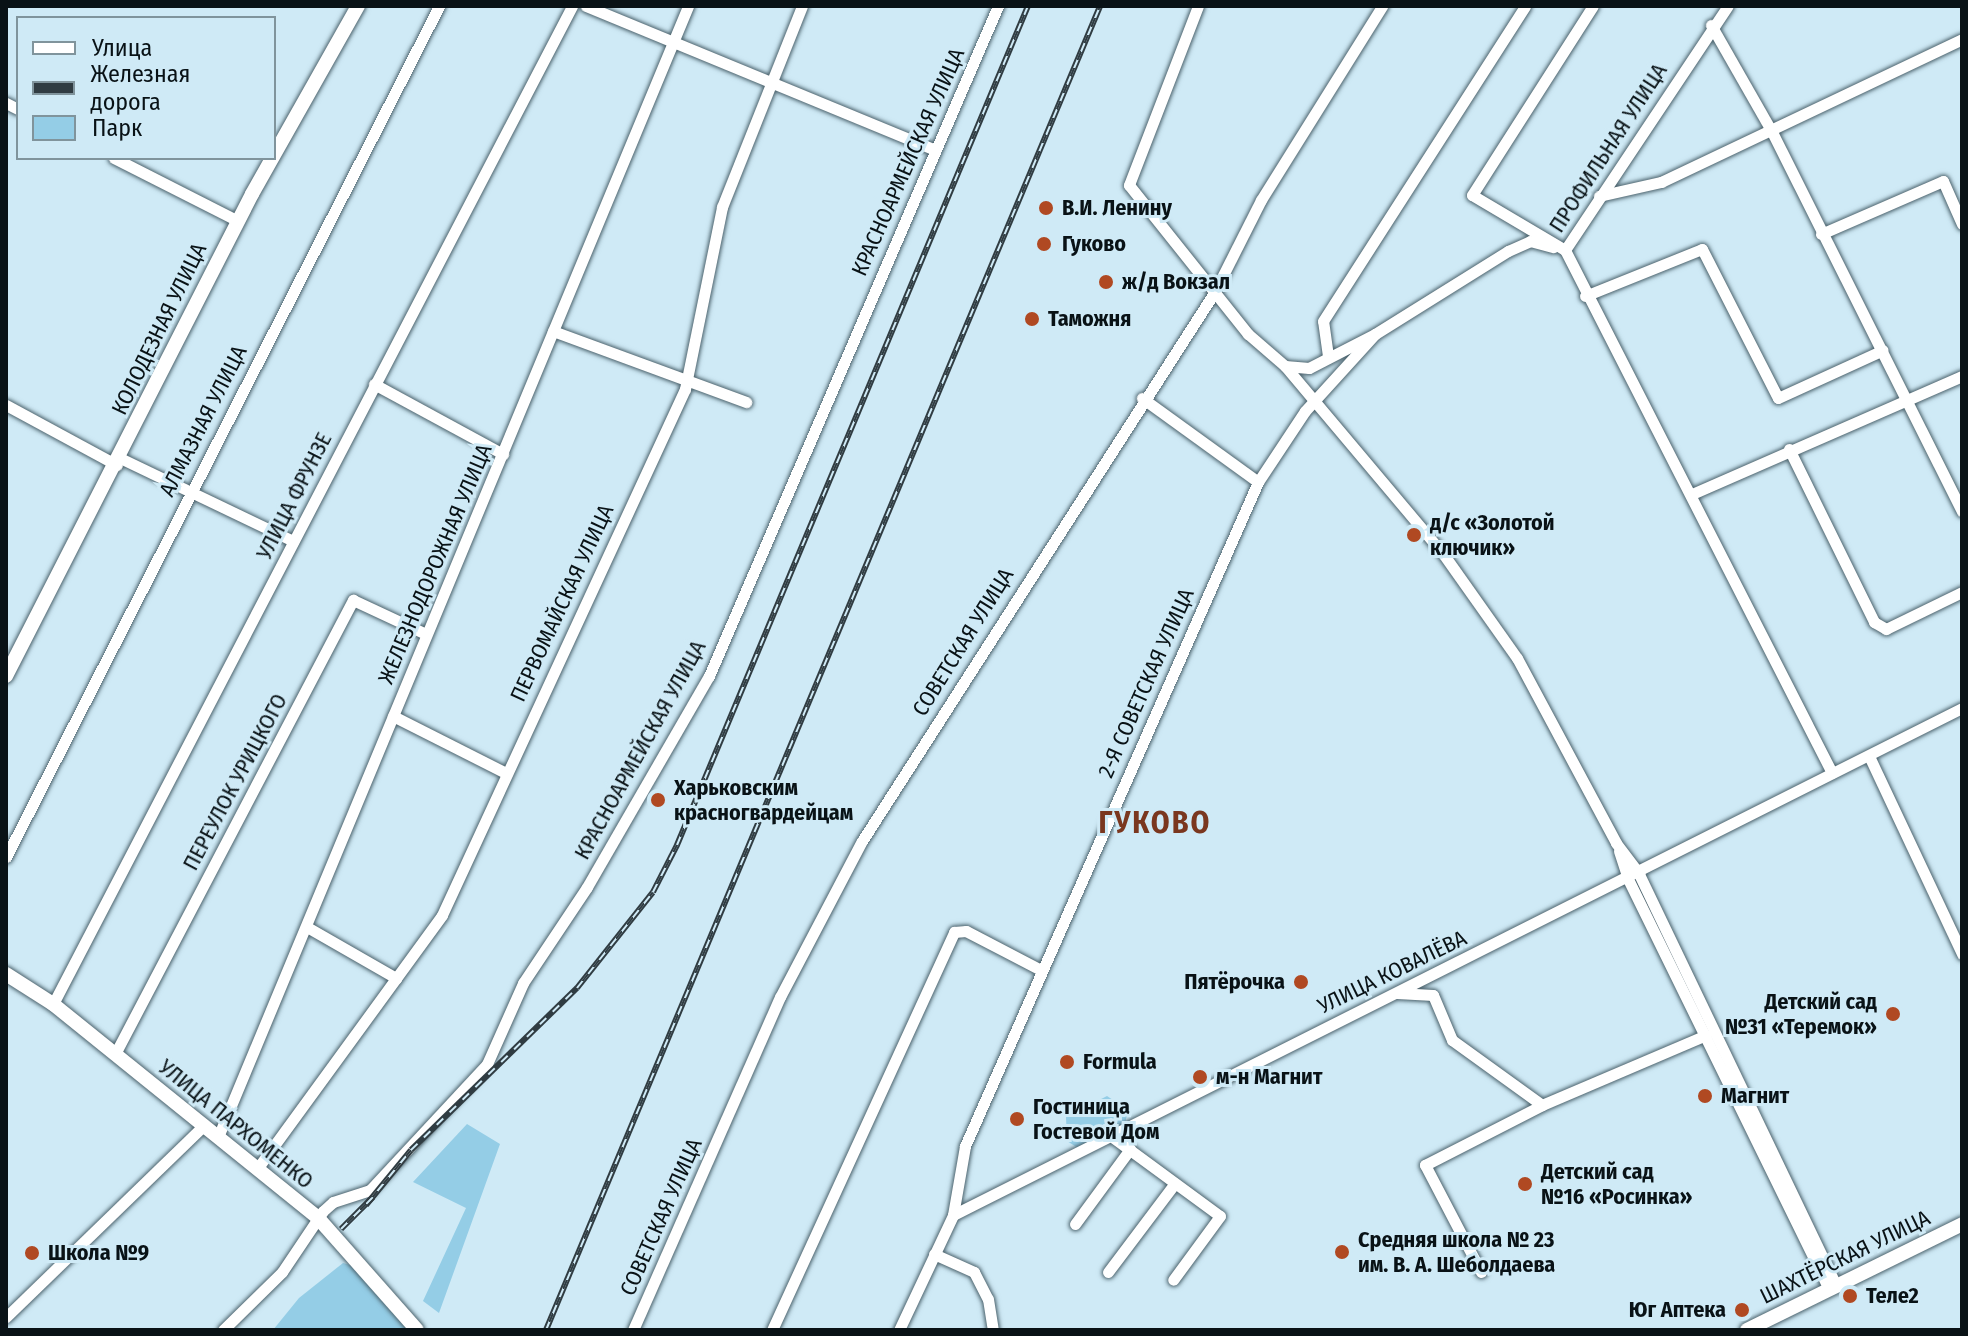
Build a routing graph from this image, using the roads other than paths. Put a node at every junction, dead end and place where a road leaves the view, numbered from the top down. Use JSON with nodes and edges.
{"nodes":[{"id":1,"x":358,"y":6,"type":"edge"},
{"id":2,"x":439,"y":6,"type":"edge"},
{"id":3,"x":572,"y":6,"type":"edge"},
{"id":4,"x":586,"y":6,"type":"edge"},
{"id":5,"x":688,"y":6,"type":"edge"},
{"id":6,"x":802,"y":6,"type":"edge"},
{"id":7,"x":998,"y":6,"type":"edge"},
{"id":8,"x":1198,"y":6,"type":"edge"},
{"id":9,"x":1382,"y":6,"type":"edge"},
{"id":10,"x":1525,"y":6,"type":"edge"},
{"id":11,"x":1593,"y":6,"type":"edge"},
{"id":12,"x":1728,"y":6,"type":"edge"},
{"id":13,"x":1711,"y":25,"type":"junction"},
{"id":14,"x":1962,"y":39,"type":"edge"},
{"id":15,"x":673,"y":42,"type":"junction"},
{"id":16,"x":771,"y":83,"type":"junction"},
{"id":17,"x":1772,"y":132,"type":"junction"},
{"id":18,"x":935,"y":150,"type":"junction"},
{"id":19,"x":276,"y":153,"type":"edge"},
{"id":20,"x":118,"y":160,"type":"edge"},
{"id":21,"x":272,"y":160,"type":"edge"},
{"id":22,"x":1599,"y":196,"type":"junction"},
{"id":23,"x":238,"y":221,"type":"junction"},
{"id":24,"x":1962,"y":224,"type":"edge"},
{"id":25,"x":1821,"y":234,"type":"junction"},
{"id":26,"x":1565,"y":250,"type":"junction"},
{"id":27,"x":1214,"y":293,"type":"junction"},
{"id":28,"x":1585,"y":296,"type":"junction"},
{"id":29,"x":553,"y":331,"type":"junction"},
{"id":30,"x":1375,"y":334,"type":"junction"},
{"id":31,"x":1883,"y":350,"type":"junction"},
{"id":32,"x":1328,"y":356,"type":"junction"},
{"id":33,"x":1285,"y":366,"type":"junction"},
{"id":34,"x":1962,"y":376,"type":"edge"},
{"id":35,"x":687,"y":380,"type":"junction"},
{"id":36,"x":374,"y":384,"type":"junction"},
{"id":37,"x":1142,"y":398,"type":"junction"},
{"id":38,"x":1910,"y":401,"type":"junction"},
{"id":39,"x":746,"y":402,"type":"dead end"},
{"id":40,"x":1314,"y":402,"type":"junction"},
{"id":41,"x":6,"y":405,"type":"edge"},
{"id":42,"x":1789,"y":449,"type":"junction"},
{"id":43,"x":503,"y":454,"type":"junction"},
{"id":44,"x":118,"y":462,"type":"junction"},
{"id":45,"x":1258,"y":482,"type":"junction"},
{"id":46,"x":189,"y":491,"type":"junction"},
{"id":47,"x":1692,"y":494,"type":"junction"},
{"id":48,"x":1962,"y":511,"type":"edge"},
{"id":49,"x":293,"y":541,"type":"junction"},
{"id":50,"x":1962,"y":592,"type":"edge"},
{"id":51,"x":426,"y":634,"type":"junction"},
{"id":52,"x":6,"y":676,"type":"edge"},
{"id":53,"x":1962,"y":708,"type":"edge"},
{"id":54,"x":393,"y":716,"type":"junction"},
{"id":55,"x":1869,"y":756,"type":"junction"},
{"id":56,"x":506,"y":773,"type":"junction"},
{"id":57,"x":1832,"y":773,"type":"junction"},
{"id":58,"x":6,"y":857,"type":"edge"},
{"id":59,"x":1633,"y":877,"type":"junction"},
{"id":60,"x":307,"y":927,"type":"junction"},
{"id":61,"x":1962,"y":954,"type":"edge"},
{"id":62,"x":1039,"y":969,"type":"junction"},
{"id":63,"x":6,"y":974,"type":"edge"},
{"id":64,"x":396,"y":978,"type":"junction"},
{"id":65,"x":1393,"y":993,"type":"junction"},
{"id":66,"x":53,"y":1004,"type":"junction"},
{"id":67,"x":1706,"y":1035,"type":"junction"},
{"id":68,"x":115,"y":1054,"type":"junction"},
{"id":69,"x":1542,"y":1105,"type":"junction"},
{"id":70,"x":202,"y":1127,"type":"junction"},
{"id":71,"x":1111,"y":1136,"type":"junction"},
{"id":72,"x":218,"y":1137,"type":"junction"},
{"id":73,"x":1130,"y":1149,"type":"junction"},
{"id":74,"x":257,"y":1169,"type":"junction"},
{"id":75,"x":1175,"y":1183,"type":"junction"},
{"id":76,"x":953,"y":1215,"type":"junction"},
{"id":77,"x":318,"y":1218,"type":"junction"},
{"id":78,"x":1075,"y":1224,"type":"dead end"},
{"id":79,"x":1962,"y":1224,"type":"edge"},
{"id":80,"x":934,"y":1254,"type":"junction"},
{"id":81,"x":1108,"y":1272,"type":"dead end"},
{"id":82,"x":1481,"y":1272,"type":"dead end"},
{"id":83,"x":1173,"y":1280,"type":"dead end"},
{"id":84,"x":1833,"y":1287,"type":"junction"},
{"id":85,"x":6,"y":1317,"type":"edge"},
{"id":86,"x":223,"y":1330,"type":"edge"},
{"id":87,"x":417,"y":1330,"type":"edge"},
{"id":88,"x":633,"y":1330,"type":"edge"},
{"id":89,"x":772,"y":1330,"type":"edge"},
{"id":90,"x":899,"y":1330,"type":"edge"},
{"id":91,"x":993,"y":1330,"type":"edge"},
{"id":92,"x":1747,"y":1330,"type":"edge"}],
"edges":[{"from":1,"to":19,"type":"street","name":"КОЛОДЕЗНАЯ УЛИЦА"},
{"from":2,"to":46,"type":"street","name":"АЛМАЗНАЯ УЛИЦА"},
{"from":3,"to":36,"type":"street","name":"УЛИЦА ФРУНЗЕ"},
{"from":4,"to":15,"type":"street"},
{"from":5,"to":15,"type":"street","name":"ЖЕЛЕЗНОДОРОЖНАЯ УЛИЦА"},
{"from":6,"to":16,"type":"street","name":"ПЕРВОМАЙСКАЯ УЛИЦА"},
{"from":7,"to":18,"type":"street","name":"КРАСНОАРМЕЙСКАЯ УЛИЦА"},
{"from":8,"to":27,"type":"street"},
{"from":9,"to":27,"type":"street","name":"СОВЕТСКАЯ УЛИЦА"},
{"from":10,"to":32,"type":"street"},
{"from":11,"to":26,"type":"street"},
{"from":12,"to":13,"type":"street","name":"ПРОФИЛЬНАЯ УЛИЦА"},
{"from":13,"to":17,"type":"street"},
{"from":13,"to":22,"type":"street","name":"ПРОФИЛЬНАЯ УЛИЦА"},
{"from":14,"to":17,"type":"street"},
{"from":15,"to":16,"type":"street"},
{"from":15,"to":29,"type":"street","name":"ЖЕЛЕЗНОДОРОЖНАЯ УЛИЦА"},
{"from":16,"to":18,"type":"street"},
{"from":16,"to":35,"type":"street","name":"ПЕРВОМАЙСКАЯ УЛИЦА"},
{"from":17,"to":22,"type":"street"},
{"from":17,"to":25,"type":"street"},
{"from":18,"to":77,"type":"street","name":"КРАСНОАРМЕЙСКАЯ УЛИЦА"},
{"from":20,"to":23,"type":"street"},
{"from":21,"to":23,"type":"street","name":"КОЛОДЕЗНАЯ УЛИЦА"},
{"from":22,"to":26,"type":"street","name":"ПРОФИЛЬНАЯ УЛИЦА"},
{"from":23,"to":44,"type":"street","name":"КОЛОДЕЗНАЯ УЛИЦА"},
{"from":24,"to":25,"type":"street"},
{"from":25,"to":31,"type":"street"},
{"from":26,"to":28,"type":"street"},
{"from":26,"to":30,"type":"street","name":"ПРОФИЛЬНАЯ УЛИЦА"},
{"from":27,"to":33,"type":"street"},
{"from":27,"to":37,"type":"street","name":"СОВЕТСКАЯ УЛИЦА"},
{"from":28,"to":31,"type":"street"},
{"from":28,"to":47,"type":"street"},
{"from":29,"to":35,"type":"street"},
{"from":29,"to":43,"type":"street","name":"ЖЕЛЕЗНОДОРОЖНАЯ УЛИЦА"},
{"from":30,"to":32,"type":"street","name":"ПРОФИЛЬНАЯ УЛИЦА"},
{"from":30,"to":40,"type":"street","name":"2-Я СОВЕТСКАЯ УЛИЦА"},
{"from":31,"to":38,"type":"street"},
{"from":32,"to":33,"type":"street","name":"ПРОФИЛЬНАЯ УЛИЦА"},
{"from":33,"to":40,"type":"street"},
{"from":34,"to":38,"type":"street"},
{"from":35,"to":39,"type":"street"},
{"from":35,"to":56,"type":"street","name":"ПЕРВОМАЙСКАЯ УЛИЦА"},
{"from":36,"to":43,"type":"street"},
{"from":36,"to":49,"type":"street","name":"УЛИЦА ФРУНЗЕ"},
{"from":37,"to":45,"type":"street"},
{"from":37,"to":88,"type":"street","name":"СОВЕТСКАЯ УЛИЦА"},
{"from":38,"to":42,"type":"street"},
{"from":38,"to":48,"type":"street"},
{"from":40,"to":45,"type":"street","name":"2-Я СОВЕТСКАЯ УЛИЦА"},
{"from":40,"to":59,"type":"street"},
{"from":41,"to":44,"type":"street"},
{"from":42,"to":47,"type":"street"},
{"from":42,"to":50,"type":"street"},
{"from":43,"to":51,"type":"street","name":"ЖЕЛЕЗНОДОРОЖНАЯ УЛИЦА"},
{"from":44,"to":46,"type":"street"},
{"from":44,"to":52,"type":"street","name":"КОЛОДЕЗНАЯ УЛИЦА"},
{"from":45,"to":62,"type":"street","name":"2-Я СОВЕТСКАЯ УЛИЦА"},
{"from":46,"to":49,"type":"street"},
{"from":46,"to":58,"type":"street","name":"АЛМАЗНАЯ УЛИЦА"},
{"from":47,"to":57,"type":"street"},
{"from":49,"to":66,"type":"street","name":"УЛИЦА ФРУНЗЕ"},
{"from":51,"to":54,"type":"street","name":"ЖЕЛЕЗНОДОРОЖНАЯ УЛИЦА"},
{"from":51,"to":68,"type":"street","name":"ПЕРЕУЛОК УРИЦКОГО"},
{"from":53,"to":55,"type":"street","name":"УЛИЦА КОВАЛЁВА"},
{"from":54,"to":56,"type":"street"},
{"from":54,"to":60,"type":"street","name":"ЖЕЛЕЗНОДОРОЖНАЯ УЛИЦА"},
{"from":55,"to":57,"type":"street","name":"УЛИЦА КОВАЛЁВА"},
{"from":55,"to":61,"type":"street"},
{"from":56,"to":64,"type":"street","name":"ПЕРВОМАЙСКАЯ УЛИЦА"},
{"from":57,"to":59,"type":"street","name":"УЛИЦА КОВАЛЁВА"},
{"from":59,"to":65,"type":"street","name":"УЛИЦА КОВАЛЁВА"},
{"from":59,"to":67,"type":"street"},
{"from":59,"to":84,"type":"street"},
{"from":60,"to":64,"type":"street"},
{"from":60,"to":72,"type":"street","name":"ЖЕЛЕЗНОДОРОЖНАЯ УЛИЦА"},
{"from":62,"to":76,"type":"street","name":"2-Я СОВЕТСКАЯ УЛИЦА"},
{"from":62,"to":89,"type":"street"},
{"from":63,"to":66,"type":"street","name":"УЛИЦА ПАРХОМЕНКО"},
{"from":64,"to":74,"type":"street","name":"ПЕРВОМАЙСКАЯ УЛИЦА"},
{"from":65,"to":69,"type":"street"},
{"from":65,"to":71,"type":"street","name":"УЛИЦА КОВАЛЁВА"},
{"from":66,"to":68,"type":"street","name":"УЛИЦА ПАРХОМЕНКО"},
{"from":67,"to":69,"type":"street"},
{"from":67,"to":84,"type":"street"},
{"from":68,"to":70,"type":"street","name":"УЛИЦА ПАРХОМЕНКО"},
{"from":69,"to":82,"type":"street"},
{"from":70,"to":72,"type":"street","name":"УЛИЦА ПАРХОМЕНКО"},
{"from":70,"to":85,"type":"street"},
{"from":71,"to":73,"type":"street"},
{"from":71,"to":76,"type":"street","name":"УЛИЦА КОВАЛЁВА"},
{"from":72,"to":74,"type":"street","name":"УЛИЦА ПАРХОМЕНКО"},
{"from":73,"to":75,"type":"street"},
{"from":73,"to":78,"type":"street"},
{"from":74,"to":77,"type":"street","name":"УЛИЦА ПАРХОМЕНКО"},
{"from":75,"to":81,"type":"street"},
{"from":75,"to":83,"type":"street"},
{"from":76,"to":80,"type":"street"},
{"from":77,"to":86,"type":"street","name":"КРАСНОАРМЕЙСКАЯ УЛИЦА"},
{"from":77,"to":87,"type":"street","name":"УЛИЦА ПАРХОМЕНКО"},
{"from":79,"to":84,"type":"street","name":"ШАХТЁРСКАЯ УЛИЦА"},
{"from":80,"to":90,"type":"street"},
{"from":80,"to":91,"type":"street"},
{"from":84,"to":92,"type":"street","name":"ШАХТЁРСКАЯ УЛИЦА"}]}
